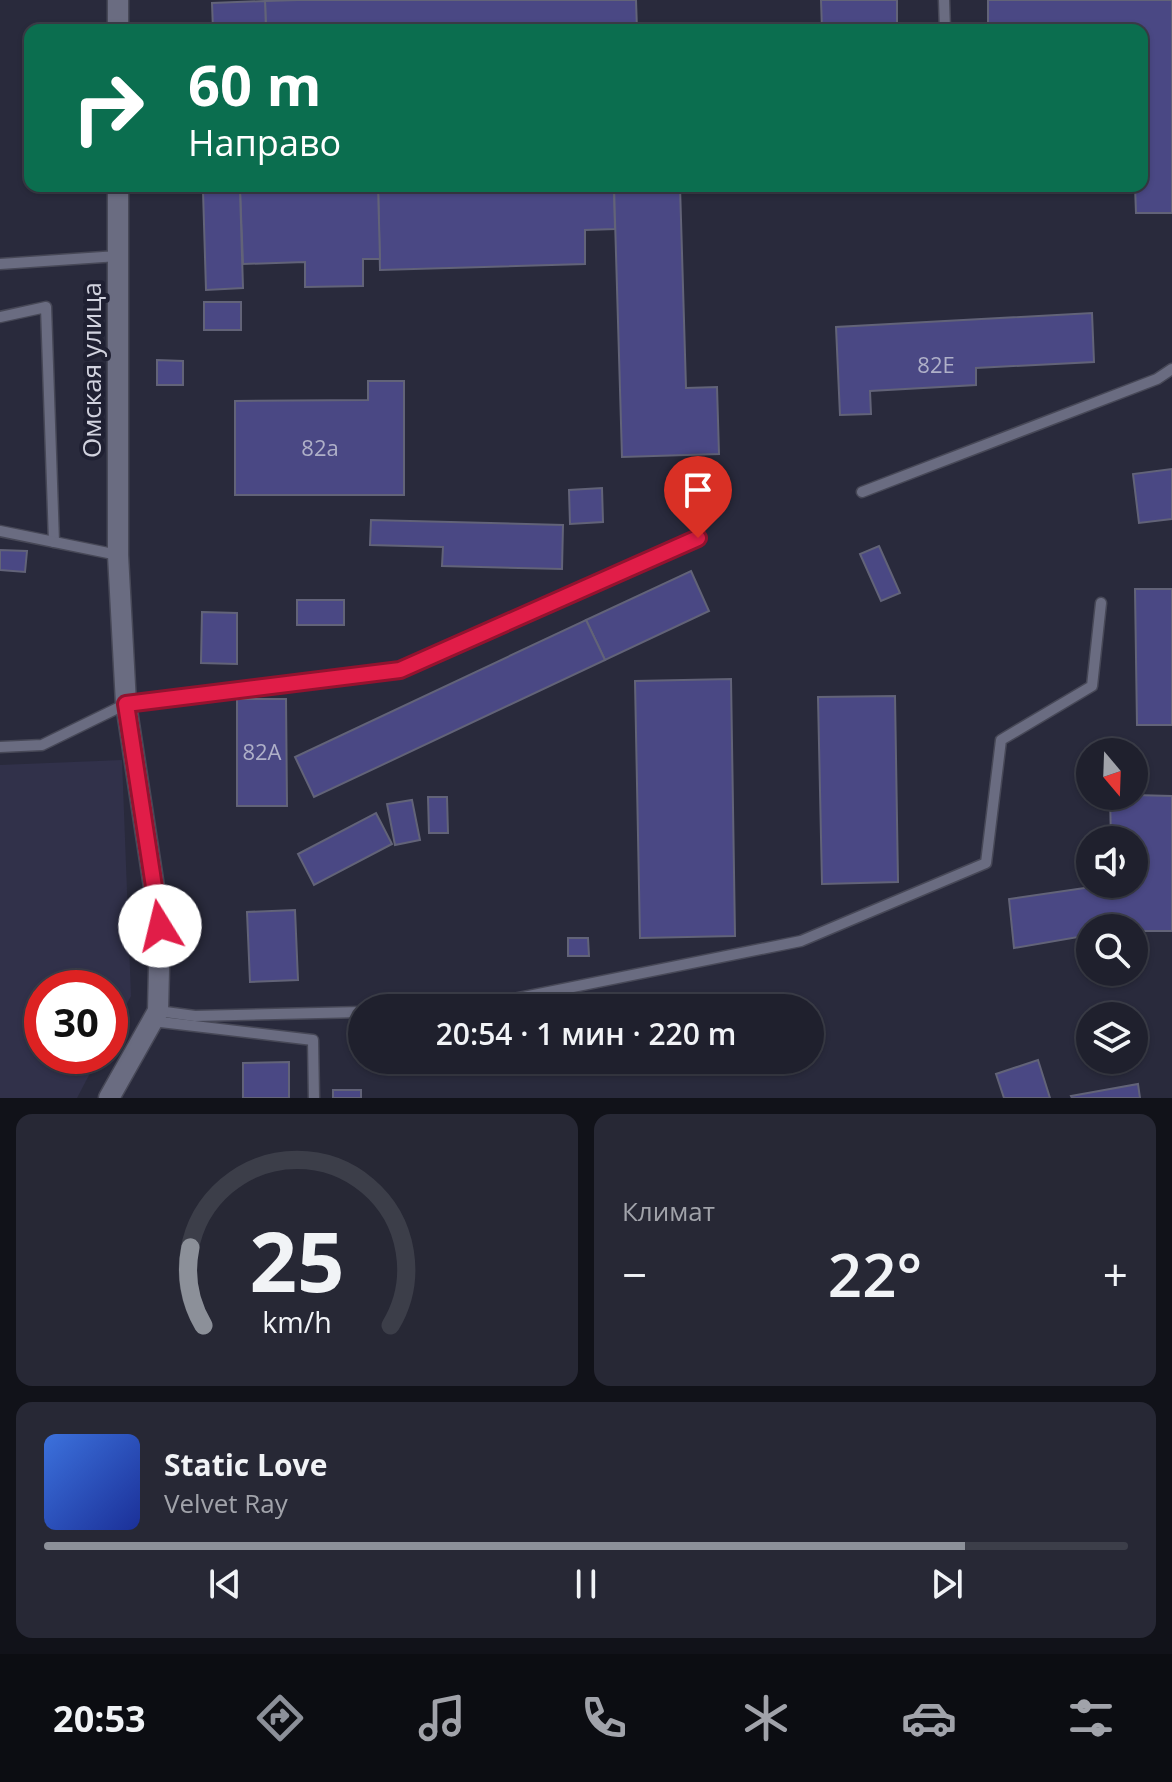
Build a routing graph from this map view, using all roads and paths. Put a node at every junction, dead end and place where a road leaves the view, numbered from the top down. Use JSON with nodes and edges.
{"nodes":[{"id":1,"x":118,"y":0,"type":"edge"},
{"id":2,"x":944,"y":0,"type":"edge"},
{"id":3,"x":118,"y":24,"type":"edge"},
{"id":4,"x":945,"y":24,"type":"edge"},
{"id":5,"x":118,"y":192,"type":"edge"},
{"id":6,"x":118,"y":256,"type":"junction"},
{"id":7,"x":0,"y":264,"type":"edge"},
{"id":8,"x":0,"y":317,"type":"edge"},
{"id":9,"x":1172,"y":369,"type":"edge"},
{"id":10,"x":862,"y":492,"type":"dead end"},
{"id":11,"x":0,"y":531,"type":"edge"},
{"id":12,"x":698,"y":538,"type":"dead end"},
{"id":13,"x":54,"y":542,"type":"junction"},
{"id":14,"x":118,"y":555,"type":"junction"},
{"id":15,"x":1101,"y":603,"type":"dead end"},
{"id":16,"x":126,"y":704,"type":"junction"},
{"id":17,"x":0,"y":747,"type":"edge"},
{"id":18,"x":538,"y":994,"type":"edge"},
{"id":19,"x":348,"y":1012,"type":"edge"},
{"id":20,"x":155,"y":1016,"type":"junction"},
{"id":21,"x":109,"y":1098,"type":"edge"},
{"id":22,"x":314,"y":1098,"type":"edge"}],
"edges":[{"from":1,"to":3,"type":"street"},
{"from":2,"to":4,"type":"lane"},
{"from":5,"to":6,"type":"street","name":"Омская улица"},
{"from":6,"to":7,"type":"lane"},
{"from":6,"to":14,"type":"street","name":"Омская улица"},
{"from":8,"to":13,"type":"lane"},
{"from":9,"to":10,"type":"lane"},
{"from":11,"to":13,"type":"lane"},
{"from":12,"to":16,"type":"lane"},
{"from":13,"to":14,"type":"lane"},
{"from":14,"to":16,"type":"street","name":"Омская улица"},
{"from":15,"to":18,"type":"lane"},
{"from":16,"to":17,"type":"lane"},
{"from":16,"to":20,"type":"street","name":"Омская улица"},
{"from":19,"to":20,"type":"lane"},
{"from":20,"to":21,"type":"street"},
{"from":20,"to":22,"type":"lane"}]}
